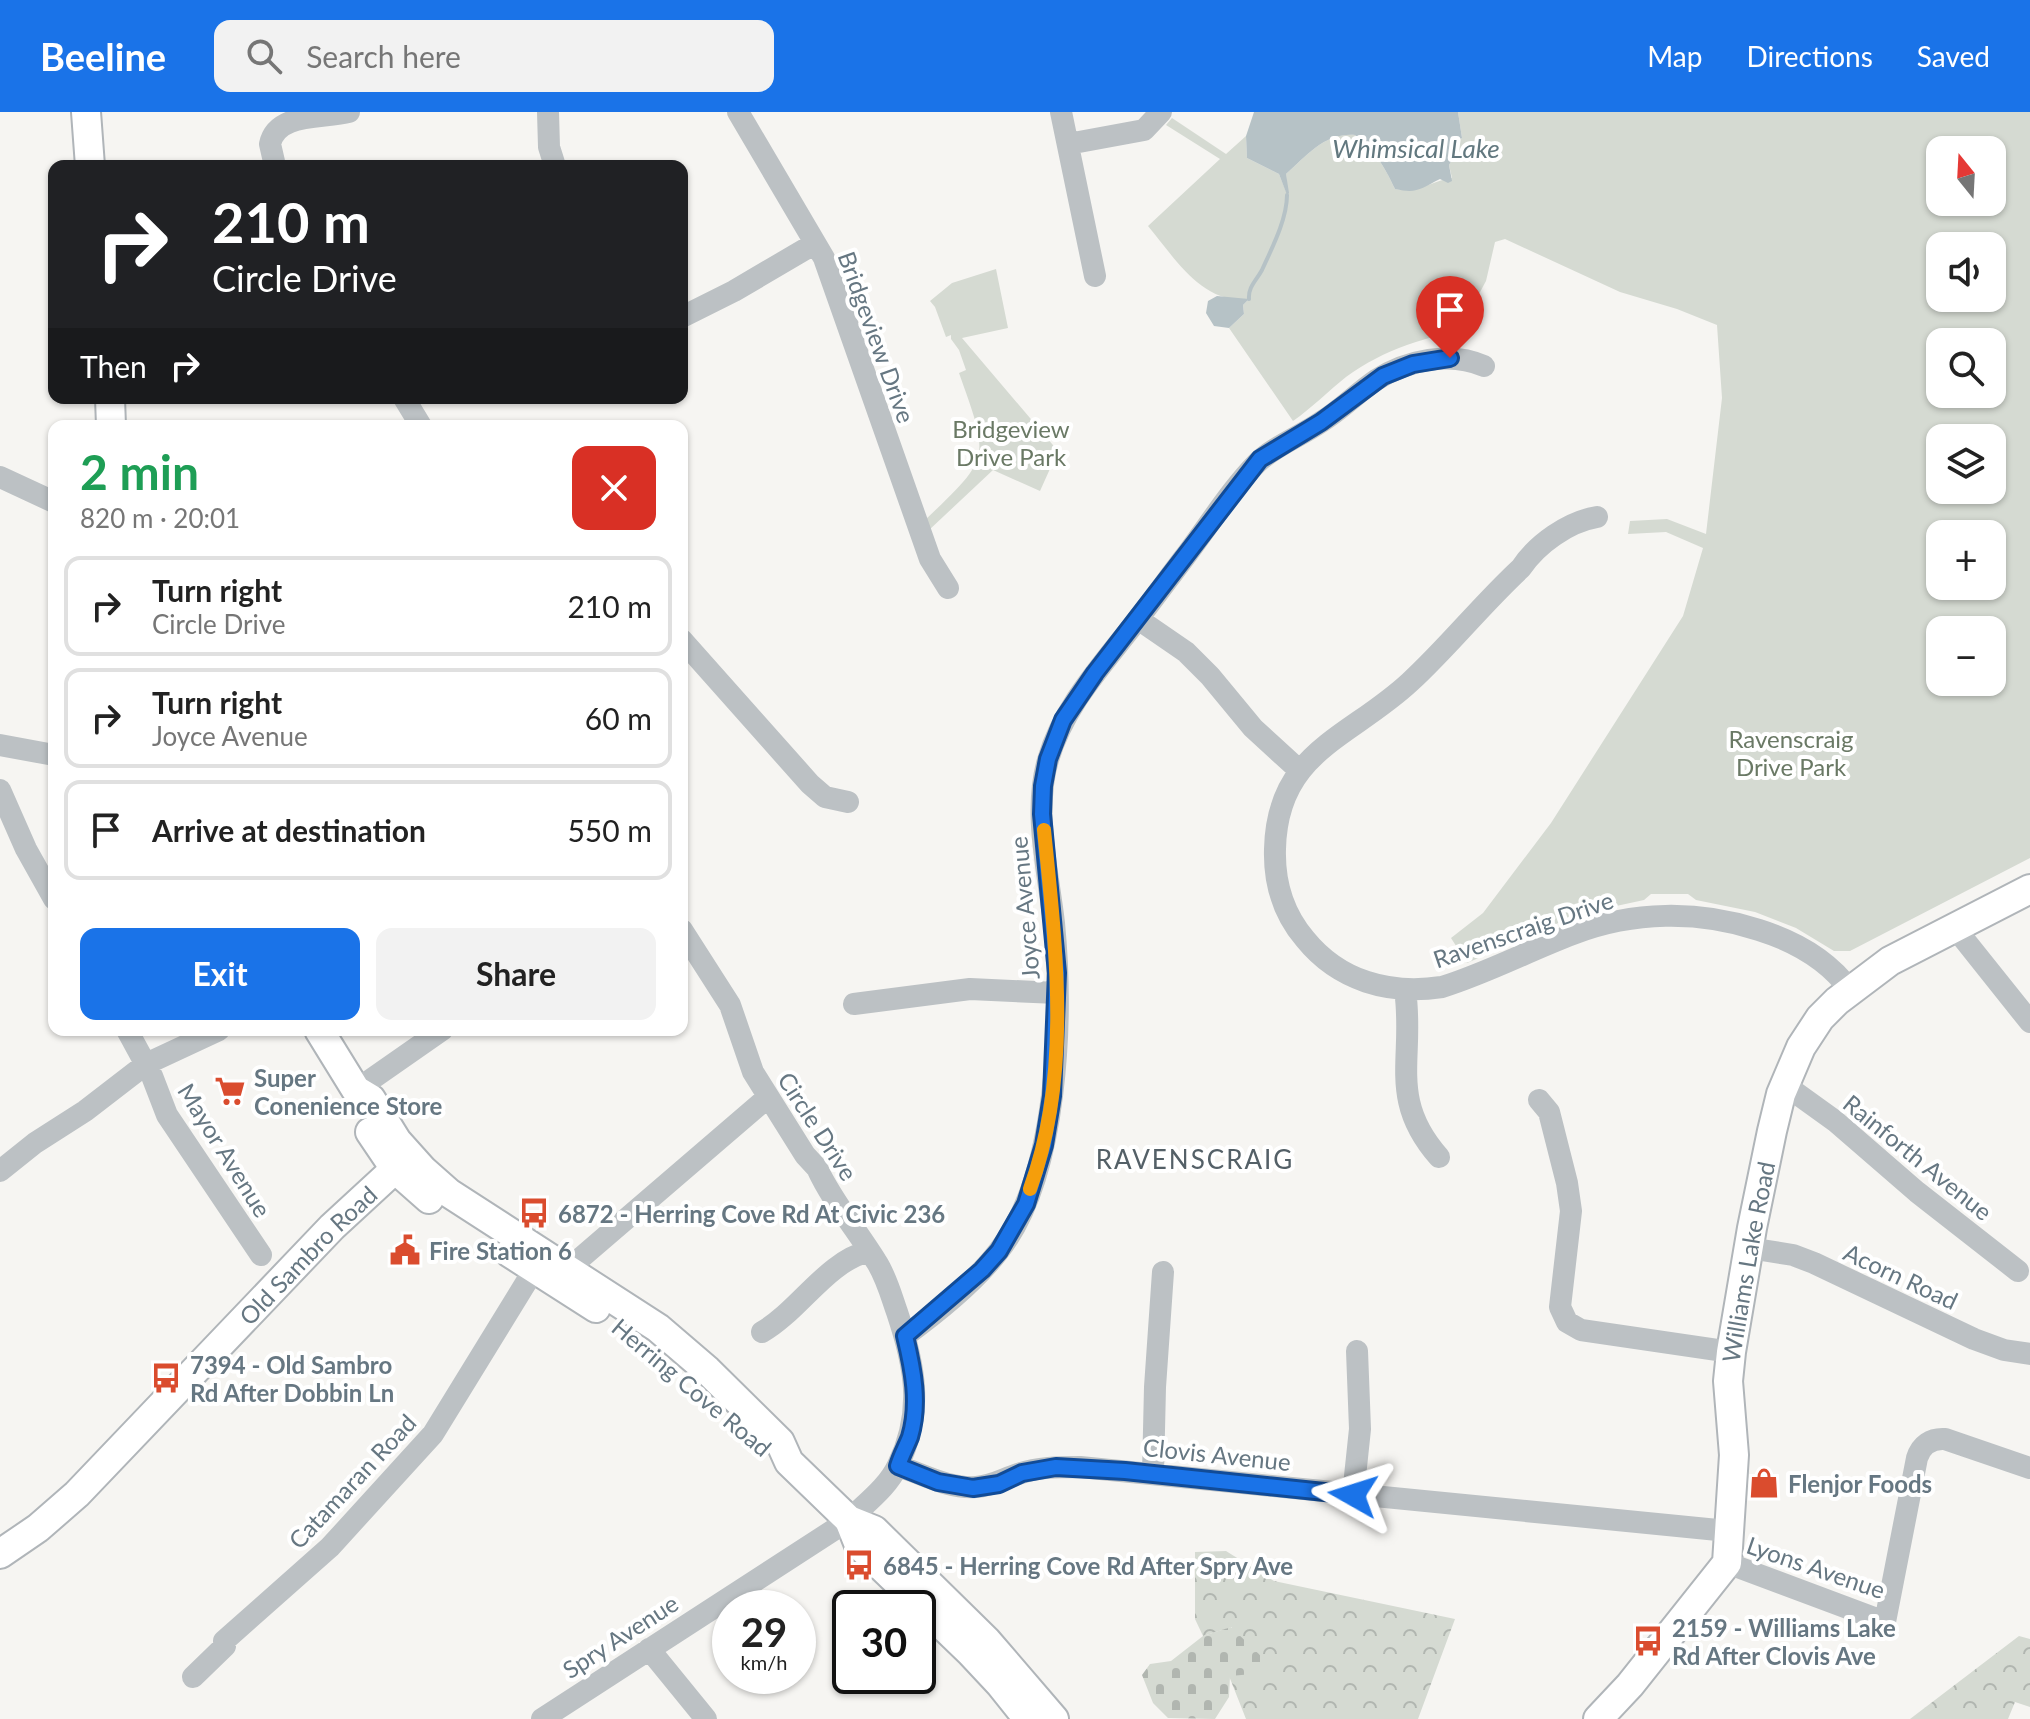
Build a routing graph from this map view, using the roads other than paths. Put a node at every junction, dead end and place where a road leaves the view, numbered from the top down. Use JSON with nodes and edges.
{"nodes":[{"id":1,"x":86,"y":112,"type":"edge"},
{"id":2,"x":349,"y":112,"type":"edge"},
{"id":3,"x":548,"y":112,"type":"edge"},
{"id":4,"x":738,"y":112,"type":"edge"},
{"id":5,"x":1061,"y":112,"type":"edge"},
{"id":6,"x":1161,"y":112,"type":"edge"},
{"id":7,"x":1068,"y":144,"type":"junction"},
{"id":8,"x":90,"y":160,"type":"edge"},
{"id":9,"x":274,"y":160,"type":"edge"},
{"id":10,"x":553,"y":160,"type":"edge"},
{"id":11,"x":814,"y":244,"type":"junction"},
{"id":12,"x":1095,"y":276,"type":"dead end"},
{"id":13,"x":688,"y":314,"type":"edge"},
{"id":14,"x":1484,"y":366,"type":"dead end"},
{"id":15,"x":0,"y":477,"type":"edge"},
{"id":16,"x":48,"y":499,"type":"edge"},
{"id":17,"x":1597,"y":517,"type":"dead end"},
{"id":18,"x":948,"y":588,"type":"dead end"},
{"id":19,"x":1138,"y":619,"type":"junction"},
{"id":20,"x":688,"y":647,"type":"edge"},
{"id":21,"x":0,"y":745,"type":"edge"},
{"id":22,"x":48,"y":754,"type":"edge"},
{"id":23,"x":1299,"y":770,"type":"junction"},
{"id":24,"x":0,"y":790,"type":"edge"},
{"id":25,"x":848,"y":802,"type":"dead end"},
{"id":26,"x":48,"y":888,"type":"edge"},
{"id":27,"x":2030,"y":889,"type":"edge"},
{"id":28,"x":1955,"y":928,"type":"junction"},
{"id":29,"x":688,"y":939,"type":"edge"},
{"id":30,"x":1405,"y":990,"type":"junction"},
{"id":31,"x":1850,"y":990,"type":"junction"},
{"id":32,"x":1057,"y":993,"type":"junction"},
{"id":33,"x":854,"y":1004,"type":"dead end"},
{"id":34,"x":2030,"y":1022,"type":"edge"},
{"id":35,"x":130,"y":1036,"type":"edge"},
{"id":36,"x":206,"y":1036,"type":"edge"},
{"id":37,"x":323,"y":1036,"type":"edge"},
{"id":38,"x":433,"y":1036,"type":"edge"},
{"id":39,"x":146,"y":1064,"type":"junction"},
{"id":40,"x":1785,"y":1085,"type":"junction"},
{"id":41,"x":356,"y":1090,"type":"junction"},
{"id":42,"x":768,"y":1097,"type":"junction"},
{"id":43,"x":1539,"y":1100,"type":"dead end"},
{"id":44,"x":1439,"y":1157,"type":"dead end"},
{"id":45,"x":402,"y":1162,"type":"junction"},
{"id":46,"x":0,"y":1171,"type":"edge"},
{"id":47,"x":1749,"y":1248,"type":"junction"},
{"id":48,"x":869,"y":1251,"type":"junction"},
{"id":49,"x":261,"y":1255,"type":"dead end"},
{"id":50,"x":539,"y":1261,"type":"junction"},
{"id":51,"x":569,"y":1268,"type":"junction"},
{"id":52,"x":2018,"y":1271,"type":"dead end"},
{"id":53,"x":1163,"y":1272,"type":"dead end"},
{"id":54,"x":762,"y":1332,"type":"dead end"},
{"id":55,"x":905,"y":1336,"type":"junction"},
{"id":56,"x":1357,"y":1351,"type":"dead end"},
{"id":57,"x":1731,"y":1352,"type":"junction"},
{"id":58,"x":2030,"y":1354,"type":"edge"},
{"id":59,"x":789,"y":1462,"type":"junction"},
{"id":60,"x":898,"y":1466,"type":"junction"},
{"id":61,"x":2030,"y":1468,"type":"edge"},
{"id":62,"x":1153,"y":1473,"type":"junction"},
{"id":63,"x":1353,"y":1495,"type":"junction"},
{"id":64,"x":849,"y":1520,"type":"junction"},
{"id":65,"x":1728,"y":1531,"type":"junction"},
{"id":66,"x":0,"y":1554,"type":"edge"},
{"id":67,"x":1727,"y":1563,"type":"junction"},
{"id":68,"x":649,"y":1649,"type":"junction"},
{"id":69,"x":193,"y":1677,"type":"dead end"},
{"id":70,"x":542,"y":1719,"type":"edge"},
{"id":71,"x":706,"y":1719,"type":"edge"},
{"id":72,"x":1028,"y":1719,"type":"edge"},
{"id":73,"x":1054,"y":1719,"type":"edge"},
{"id":74,"x":1598,"y":1719,"type":"edge"}],
"edges":[{"from":1,"to":8,"type":"main road"},
{"from":2,"to":9,"type":"street"},
{"from":3,"to":10,"type":"street"},
{"from":4,"to":11,"type":"street","name":"Bridgeview Drive"},
{"from":5,"to":7,"type":"street"},
{"from":6,"to":7,"type":"street"},
{"from":7,"to":12,"type":"street"},
{"from":11,"to":13,"type":"street"},
{"from":11,"to":18,"type":"street","name":"Bridgeview Drive"},
{"from":14,"to":19,"type":"street","name":"Joyce Avenue"},
{"from":15,"to":16,"type":"street"},
{"from":17,"to":23,"type":"street","name":"Ravenscraig Drive"},
{"from":19,"to":23,"type":"street"},
{"from":19,"to":32,"type":"street","name":"Joyce Avenue"},
{"from":20,"to":25,"type":"street"},
{"from":21,"to":22,"type":"street"},
{"from":23,"to":30,"type":"street","name":"Ravenscraig Drive"},
{"from":24,"to":26,"type":"street"},
{"from":27,"to":28,"type":"main road","name":"Williams Lake Road"},
{"from":28,"to":31,"type":"main road","name":"Williams Lake Road"},
{"from":28,"to":34,"type":"street"},
{"from":29,"to":42,"type":"street","name":"Circle Drive"},
{"from":30,"to":31,"type":"street","name":"Ravenscraig Drive"},
{"from":30,"to":44,"type":"street"},
{"from":31,"to":40,"type":"main road","name":"Williams Lake Road"},
{"from":32,"to":33,"type":"street"},
{"from":32,"to":55,"type":"street","name":"Joyce Avenue"},
{"from":35,"to":39,"type":"street","name":"Mayor Avenue"},
{"from":36,"to":39,"type":"street"},
{"from":37,"to":41,"type":"main road","name":"Herring Cove Road"},
{"from":38,"to":41,"type":"street"},
{"from":39,"to":46,"type":"street"},
{"from":39,"to":49,"type":"street","name":"Mayor Avenue"},
{"from":40,"to":47,"type":"main road","name":"Williams Lake Road"},
{"from":40,"to":52,"type":"street","name":"Rainforth Avenue"},
{"from":41,"to":45,"type":"main road","name":"Herring Cove Road"},
{"from":42,"to":48,"type":"street","name":"Circle Drive"},
{"from":42,"to":51,"type":"street"},
{"from":43,"to":57,"type":"street"},
{"from":45,"to":50,"type":"main road","name":"Herring Cove Road"},
{"from":45,"to":66,"type":"main road","name":"Old Sambro Road"},
{"from":47,"to":57,"type":"main road","name":"Williams Lake Road"},
{"from":47,"to":58,"type":"street","name":"Acorn Road"},
{"from":48,"to":54,"type":"street"},
{"from":48,"to":55,"type":"street","name":"Circle Drive"},
{"from":50,"to":51,"type":"main road","name":"Herring Cove Road"},
{"from":50,"to":59,"type":"main road","name":"Herring Cove Road"},
{"from":50,"to":69,"type":"street","name":"Catamaran Road"},
{"from":51,"to":59,"type":"main road","name":"Herring Cove Road"},
{"from":53,"to":62,"type":"street"},
{"from":55,"to":60,"type":"street","name":"Circle Drive"},
{"from":56,"to":63,"type":"street"},
{"from":57,"to":65,"type":"main road","name":"Williams Lake Road"},
{"from":59,"to":64,"type":"main road","name":"Herring Cove Road"},
{"from":60,"to":62,"type":"street","name":"Clovis Avenue"},
{"from":60,"to":64,"type":"street","name":"Circle Drive"},
{"from":61,"to":67,"type":"street","name":"Lyons Avenue"},
{"from":62,"to":63,"type":"street","name":"Clovis Avenue"},
{"from":63,"to":65,"type":"street","name":"Clovis Avenue"},
{"from":64,"to":68,"type":"street","name":"Spry Avenue"},
{"from":64,"to":72,"type":"main road","name":"Herring Cove Road"},
{"from":64,"to":73,"type":"main road","name":"Herring Cove Road"},
{"from":65,"to":67,"type":"main road","name":"Williams Lake Road"},
{"from":67,"to":74,"type":"main road"},
{"from":68,"to":70,"type":"street","name":"Spry Avenue"},
{"from":68,"to":71,"type":"street"}]}
